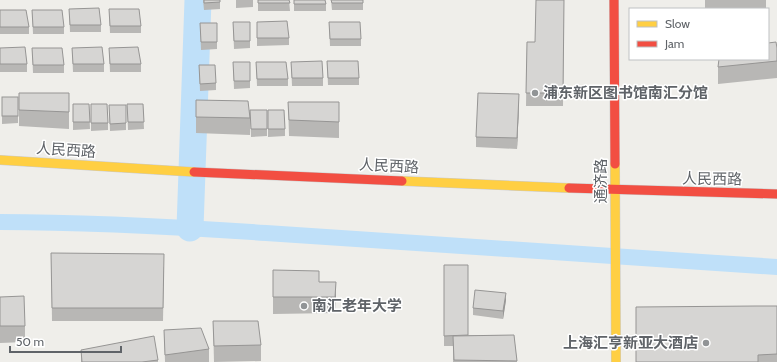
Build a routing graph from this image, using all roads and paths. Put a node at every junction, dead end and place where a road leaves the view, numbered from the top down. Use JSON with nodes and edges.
{"nodes":[{"id":1,"x":614,"y":0,"type":"edge"},
{"id":2,"x":0,"y":160,"type":"edge"},
{"id":3,"x":615,"y":190,"type":"junction"},
{"id":4,"x":777,"y":194,"type":"edge"},
{"id":5,"x":616,"y":362,"type":"edge"}],
"edges":[{"from":1,"to":3,"type":"street","name":"通济路"},
{"from":2,"to":3,"type":"street","name":"人民西路"},
{"from":3,"to":4,"type":"street","name":"人民西路"},
{"from":3,"to":5,"type":"street","name":"通济路"}]}
